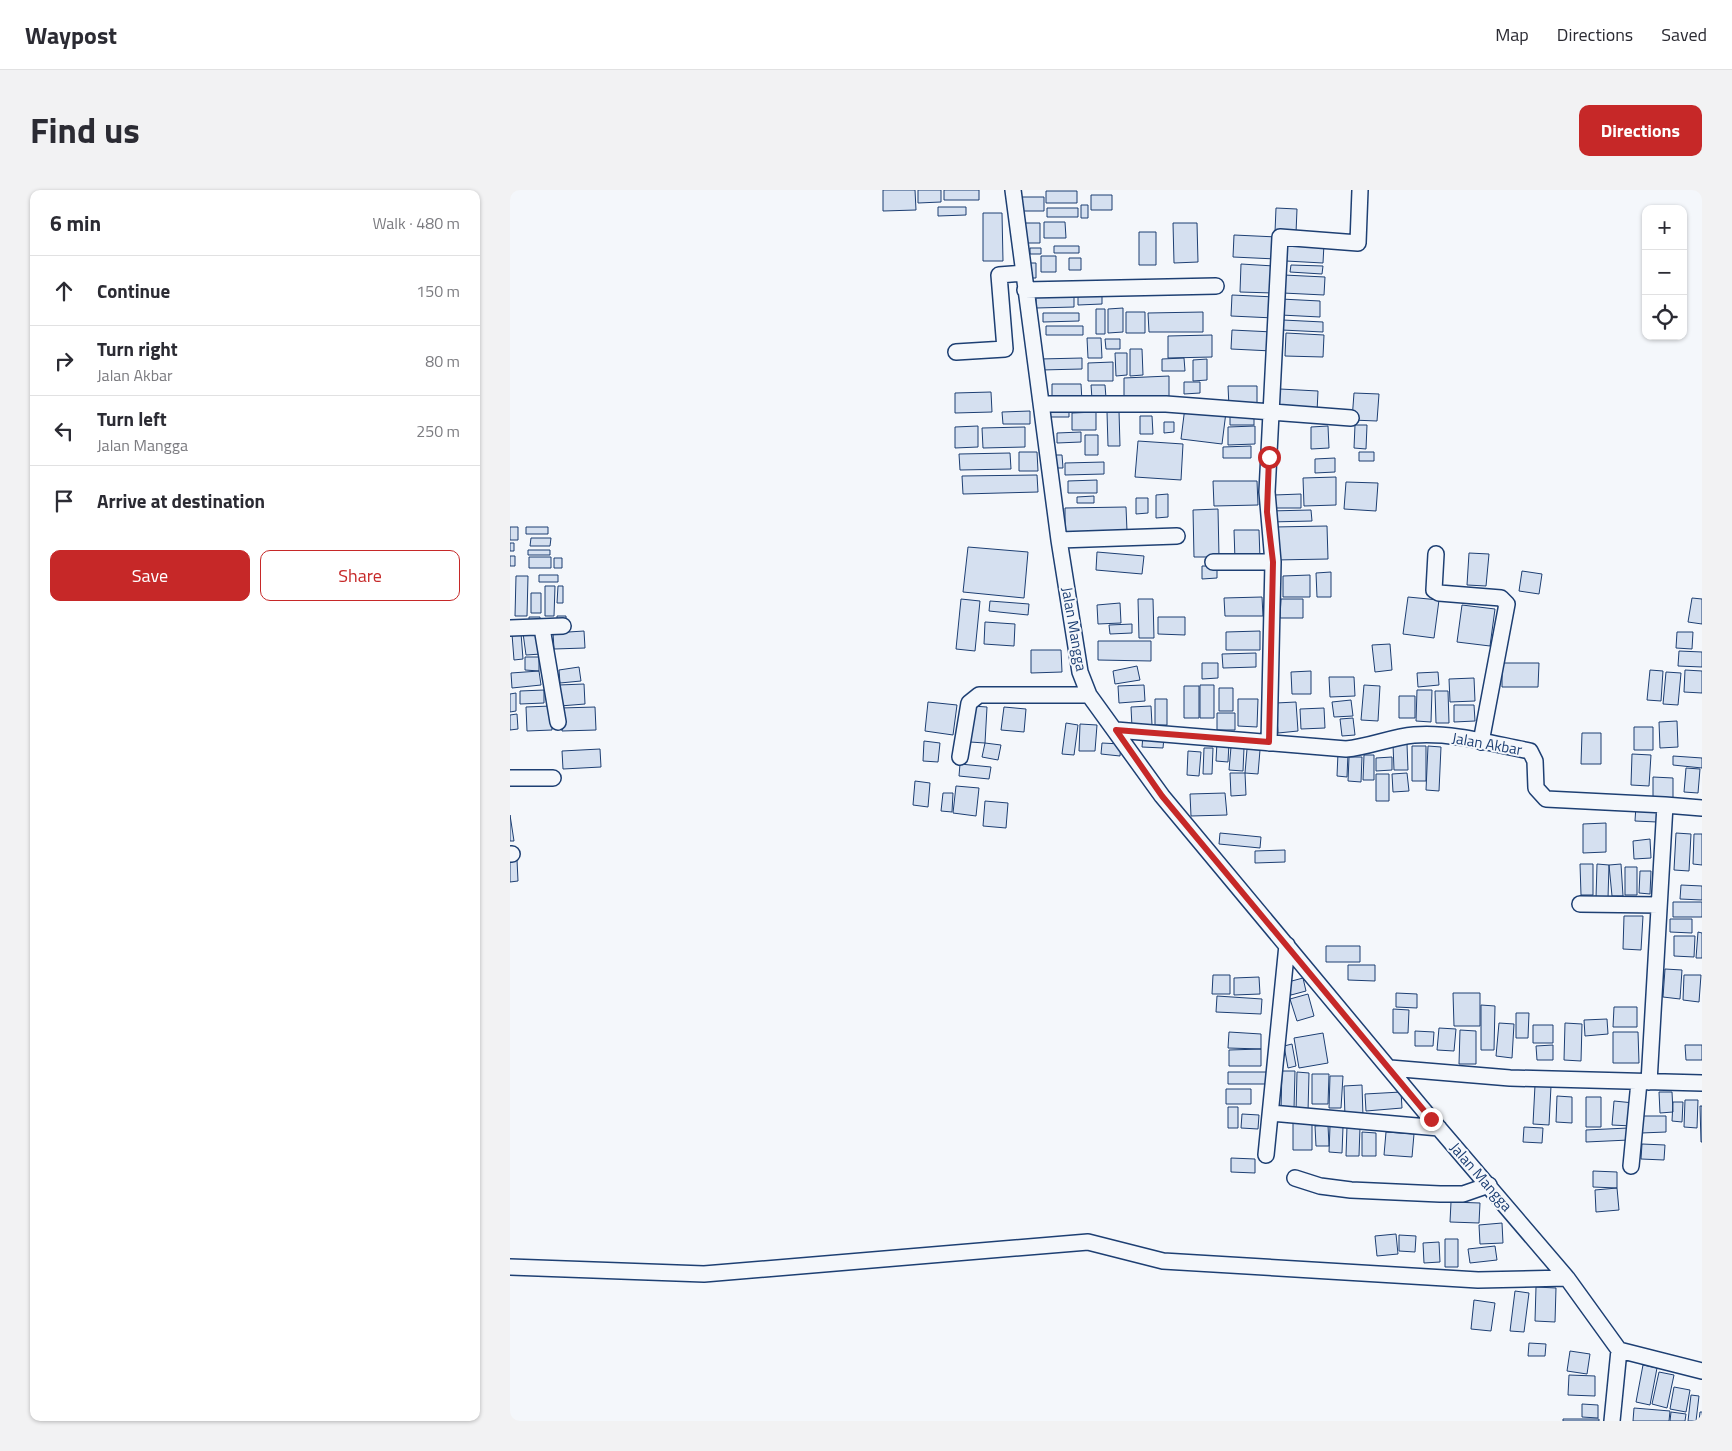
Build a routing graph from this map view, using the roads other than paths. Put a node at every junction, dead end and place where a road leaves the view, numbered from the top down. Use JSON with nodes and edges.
{"nodes":[{"id":1,"x":1013,"y":190,"type":"edge"},
{"id":2,"x":1360,"y":190,"type":"edge"},
{"id":3,"x":1025,"y":282,"type":"junction"},
{"id":4,"x":1087,"y":283,"type":"dead end"},
{"id":5,"x":1216,"y":286,"type":"dead end"},
{"id":6,"x":956,"y":352,"type":"dead end"},
{"id":7,"x":1041,"y":404,"type":"junction"},
{"id":8,"x":1271,"y":413,"type":"junction"},
{"id":9,"x":1351,"y":418,"type":"dead end"},
{"id":10,"x":1177,"y":536,"type":"dead end"},
{"id":11,"x":1058,"y":540,"type":"junction"},
{"id":12,"x":1436,"y":554,"type":"dead end"},
{"id":13,"x":1213,"y":562,"type":"dead end"},
{"id":14,"x":1273,"y":562,"type":"junction"},
{"id":15,"x":563,"y":626,"type":"dead end"},
{"id":16,"x":510,"y":628,"type":"edge"},
{"id":17,"x":542,"y":628,"type":"junction"},
{"id":18,"x":1089,"y":695,"type":"junction"},
{"id":19,"x":558,"y":722,"type":"dead end"},
{"id":20,"x":1116,"y":730,"type":"junction"},
{"id":21,"x":1269,"y":742,"type":"junction"},
{"id":22,"x":1481,"y":742,"type":"junction"},
{"id":23,"x":960,"y":757,"type":"dead end"},
{"id":24,"x":510,"y":778,"type":"edge"},
{"id":25,"x":553,"y":778,"type":"dead end"},
{"id":26,"x":1665,"y":805,"type":"junction"},
{"id":27,"x":1702,"y":805,"type":"edge"},
{"id":28,"x":1580,"y":904,"type":"dead end"},
{"id":29,"x":1659,"y":905,"type":"junction"},
{"id":30,"x":1287,"y":945,"type":"junction"},
{"id":31,"x":1390,"y":1068,"type":"junction"},
{"id":32,"x":1644,"y":1082,"type":"junction"},
{"id":33,"x":1702,"y":1082,"type":"edge"},
{"id":34,"x":1270,"y":1114,"type":"junction"},
{"id":35,"x":1439,"y":1128,"type":"junction"},
{"id":36,"x":1266,"y":1156,"type":"dead end"},
{"id":37,"x":1631,"y":1166,"type":"dead end"},
{"id":38,"x":1295,"y":1178,"type":"dead end"},
{"id":39,"x":1489,"y":1186,"type":"junction"},
{"id":40,"x":510,"y":1267,"type":"edge"},
{"id":41,"x":1567,"y":1278,"type":"junction"},
{"id":42,"x":1619,"y":1350,"type":"junction"},
{"id":43,"x":1702,"y":1371,"type":"edge"},
{"id":44,"x":1612,"y":1421,"type":"edge"}],
"edges":[{"from":1,"to":3,"type":"street","name":"Jalan Mangga"},
{"from":2,"to":8,"type":"street"},
{"from":3,"to":4,"type":"street"},
{"from":3,"to":5,"type":"street"},
{"from":3,"to":6,"type":"street"},
{"from":3,"to":7,"type":"street","name":"Jalan Mangga"},
{"from":7,"to":8,"type":"street"},
{"from":7,"to":11,"type":"street","name":"Jalan Mangga"},
{"from":8,"to":9,"type":"street"},
{"from":8,"to":14,"type":"street"},
{"from":10,"to":11,"type":"street"},
{"from":11,"to":18,"type":"street","name":"Jalan Mangga"},
{"from":12,"to":22,"type":"street"},
{"from":13,"to":14,"type":"street"},
{"from":14,"to":21,"type":"street"},
{"from":15,"to":17,"type":"street"},
{"from":16,"to":17,"type":"street"},
{"from":17,"to":19,"type":"street"},
{"from":18,"to":20,"type":"street","name":"Jalan Mangga"},
{"from":18,"to":23,"type":"street"},
{"from":20,"to":21,"type":"street","name":"Jalan Akbar"},
{"from":20,"to":30,"type":"street","name":"Jalan Mangga"},
{"from":21,"to":22,"type":"street","name":"Jalan Akbar"},
{"from":22,"to":26,"type":"street","name":"Jalan Akbar"},
{"from":24,"to":25,"type":"street"},
{"from":26,"to":27,"type":"street"},
{"from":26,"to":29,"type":"street"},
{"from":28,"to":29,"type":"street"},
{"from":29,"to":32,"type":"street"},
{"from":30,"to":31,"type":"street","name":"Jalan Mangga"},
{"from":30,"to":34,"type":"street"},
{"from":31,"to":32,"type":"street"},
{"from":31,"to":35,"type":"street","name":"Jalan Mangga"},
{"from":32,"to":33,"type":"street"},
{"from":32,"to":37,"type":"street"},
{"from":34,"to":35,"type":"street"},
{"from":34,"to":36,"type":"street"},
{"from":35,"to":39,"type":"street","name":"Jalan Mangga"},
{"from":38,"to":39,"type":"street"},
{"from":39,"to":41,"type":"street","name":"Jalan Mangga"},
{"from":40,"to":41,"type":"street"},
{"from":41,"to":42,"type":"street","name":"Jalan Mangga"},
{"from":42,"to":43,"type":"street"},
{"from":42,"to":44,"type":"street"}]}
